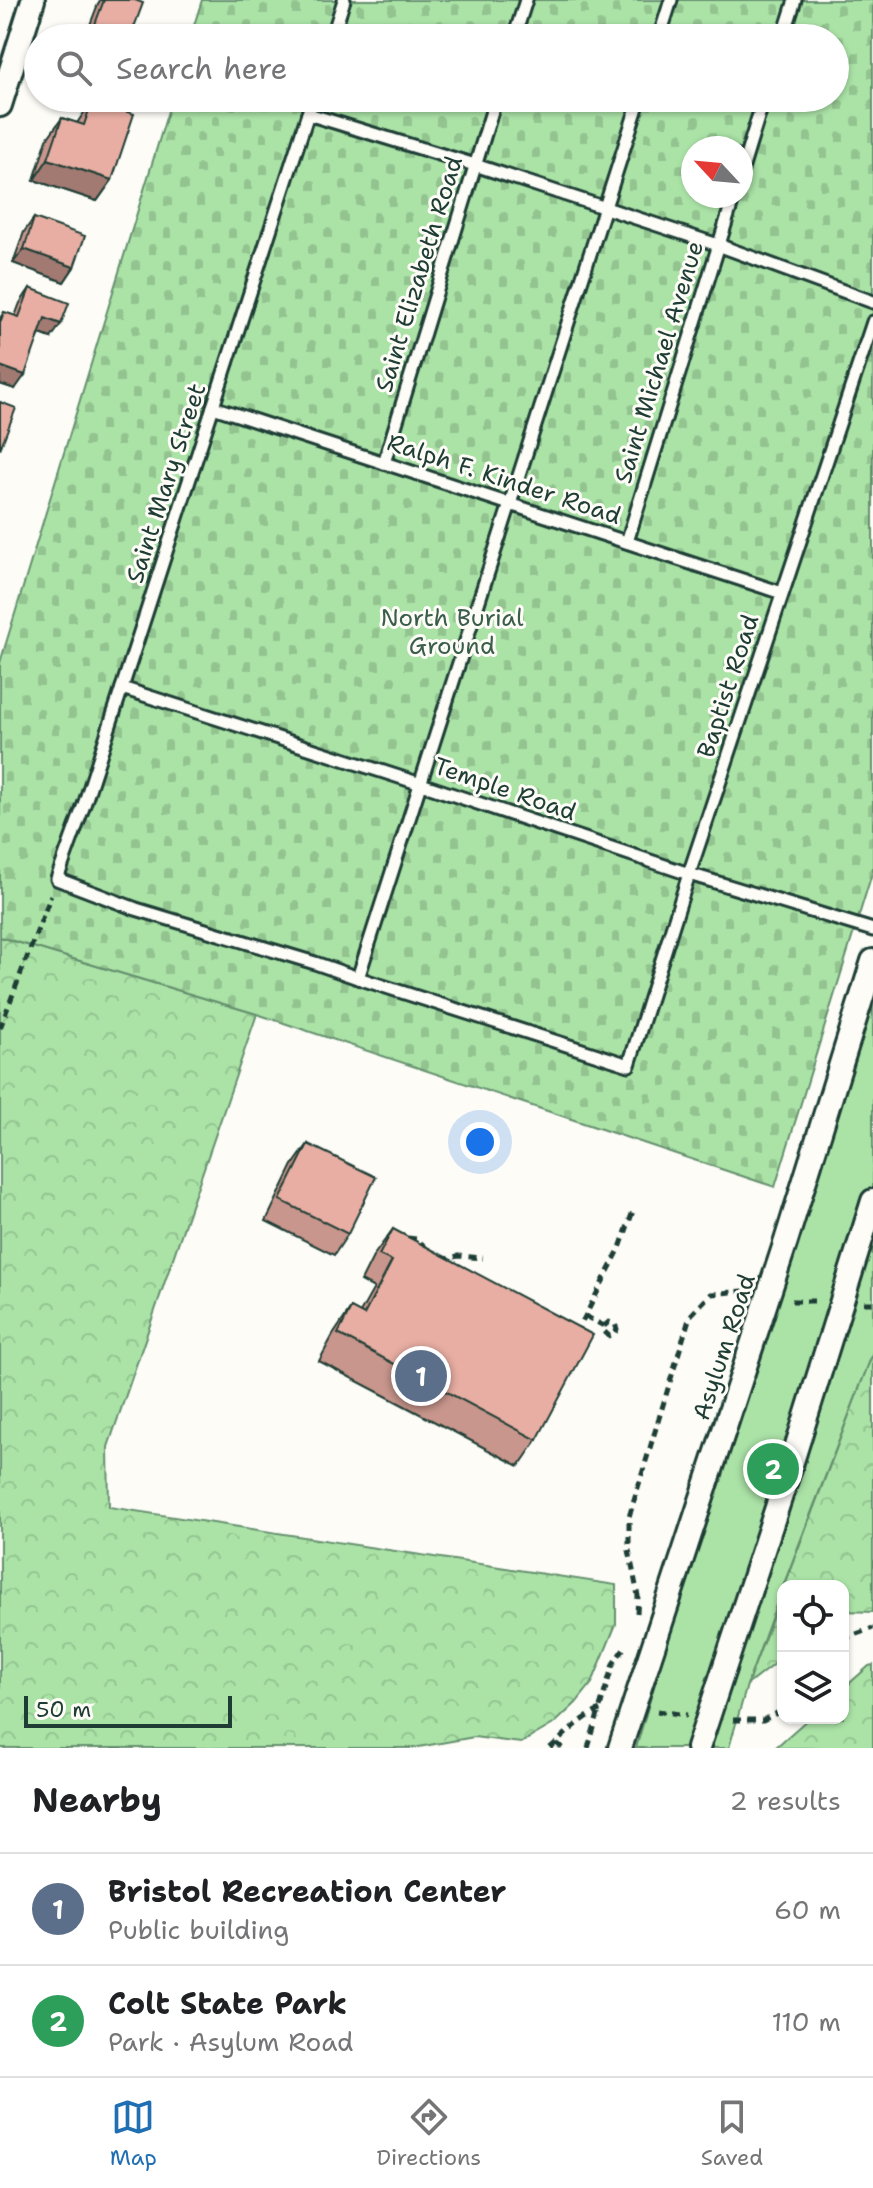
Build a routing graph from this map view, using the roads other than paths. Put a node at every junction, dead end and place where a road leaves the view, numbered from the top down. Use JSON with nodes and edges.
{"nodes":[{"id":1,"x":33,"y":0,"type":"edge"},
{"id":2,"x":344,"y":0,"type":"edge"},
{"id":3,"x":526,"y":0,"type":"edge"},
{"id":4,"x":671,"y":0,"type":"edge"},
{"id":5,"x":795,"y":0,"type":"edge"},
{"id":6,"x":25,"y":24,"type":"edge"},
{"id":7,"x":336,"y":24,"type":"edge"},
{"id":8,"x":518,"y":24,"type":"edge"},
{"id":9,"x":663,"y":24,"type":"edge"},
{"id":10,"x":787,"y":24,"type":"edge"},
{"id":11,"x":24,"y":29,"type":"edge"},
{"id":12,"x":0,"y":105,"type":"edge"},
{"id":13,"x":492,"y":112,"type":"edge"},
{"id":14,"x":636,"y":112,"type":"edge"},
{"id":15,"x":760,"y":112,"type":"edge"},
{"id":16,"x":308,"y":114,"type":"joint"},
{"id":17,"x":752,"y":136,"type":"edge"},
{"id":18,"x":475,"y":165,"type":"junction"},
{"id":19,"x":605,"y":208,"type":"junction"},
{"id":20,"x":730,"y":208,"type":"edge"},
{"id":21,"x":718,"y":245,"type":"junction"},
{"id":22,"x":873,"y":302,"type":"edge"},
{"id":23,"x":873,"y":322,"type":"edge"},
{"id":24,"x":213,"y":407,"type":"junction"},
{"id":25,"x":384,"y":463,"type":"junction"},
{"id":26,"x":510,"y":505,"type":"junction"},
{"id":27,"x":627,"y":542,"type":"junction"},
{"id":28,"x":782,"y":593,"type":"junction"},
{"id":29,"x":122,"y":688,"type":"junction"},
{"id":30,"x":421,"y":784,"type":"junction"},
{"id":31,"x":689,"y":874,"type":"junction"},
{"id":32,"x":873,"y":930,"type":"edge"},
{"id":33,"x":873,"y":961,"type":"edge"},
{"id":34,"x":358,"y":978,"type":"junction"},
{"id":35,"x":873,"y":1201,"type":"edge"},
{"id":36,"x":620,"y":1748,"type":"edge"},
{"id":37,"x":698,"y":1748,"type":"edge"}],
"edges":[{"from":1,"to":6,"type":"street"},
{"from":2,"to":7,"type":"lane"},
{"from":3,"to":8,"type":"lane"},
{"from":4,"to":9,"type":"lane"},
{"from":5,"to":10,"type":"lane"},
{"from":11,"to":12,"type":"street"},
{"from":13,"to":18,"type":"lane","name":"Saint Elizabeth Road"},
{"from":14,"to":19,"type":"lane"},
{"from":15,"to":17,"type":"lane"},
{"from":16,"to":18,"type":"lane"},
{"from":16,"to":24,"type":"lane","name":"Saint Mary Street"},
{"from":18,"to":19,"type":"lane"},
{"from":18,"to":25,"type":"lane","name":"Saint Elizabeth Road"},
{"from":19,"to":21,"type":"lane"},
{"from":19,"to":26,"type":"lane"},
{"from":20,"to":21,"type":"lane","name":"Saint Michael Avenue"},
{"from":21,"to":22,"type":"lane"},
{"from":21,"to":27,"type":"lane","name":"Saint Michael Avenue"},
{"from":23,"to":28,"type":"lane","name":"Baptist Road"},
{"from":24,"to":25,"type":"lane","name":"Ralph F. Kinder Road"},
{"from":24,"to":29,"type":"lane","name":"Saint Mary Street"},
{"from":25,"to":26,"type":"lane","name":"Ralph F. Kinder Road"},
{"from":26,"to":27,"type":"lane","name":"Ralph F. Kinder Road"},
{"from":26,"to":30,"type":"lane"},
{"from":27,"to":28,"type":"lane","name":"Ralph F. Kinder Road"},
{"from":28,"to":31,"type":"lane","name":"Baptist Road"},
{"from":29,"to":30,"type":"lane","name":"Temple Road"},
{"from":29,"to":34,"type":"lane","name":"Saint Mary Street"},
{"from":30,"to":31,"type":"lane","name":"Temple Road"},
{"from":30,"to":34,"type":"lane"},
{"from":31,"to":32,"type":"lane","name":"Temple Road"},
{"from":31,"to":34,"type":"lane","name":"Baptist Road"},
{"from":33,"to":36,"type":"street","name":"Asylum Road"},
{"from":35,"to":37,"type":"street"}]}
